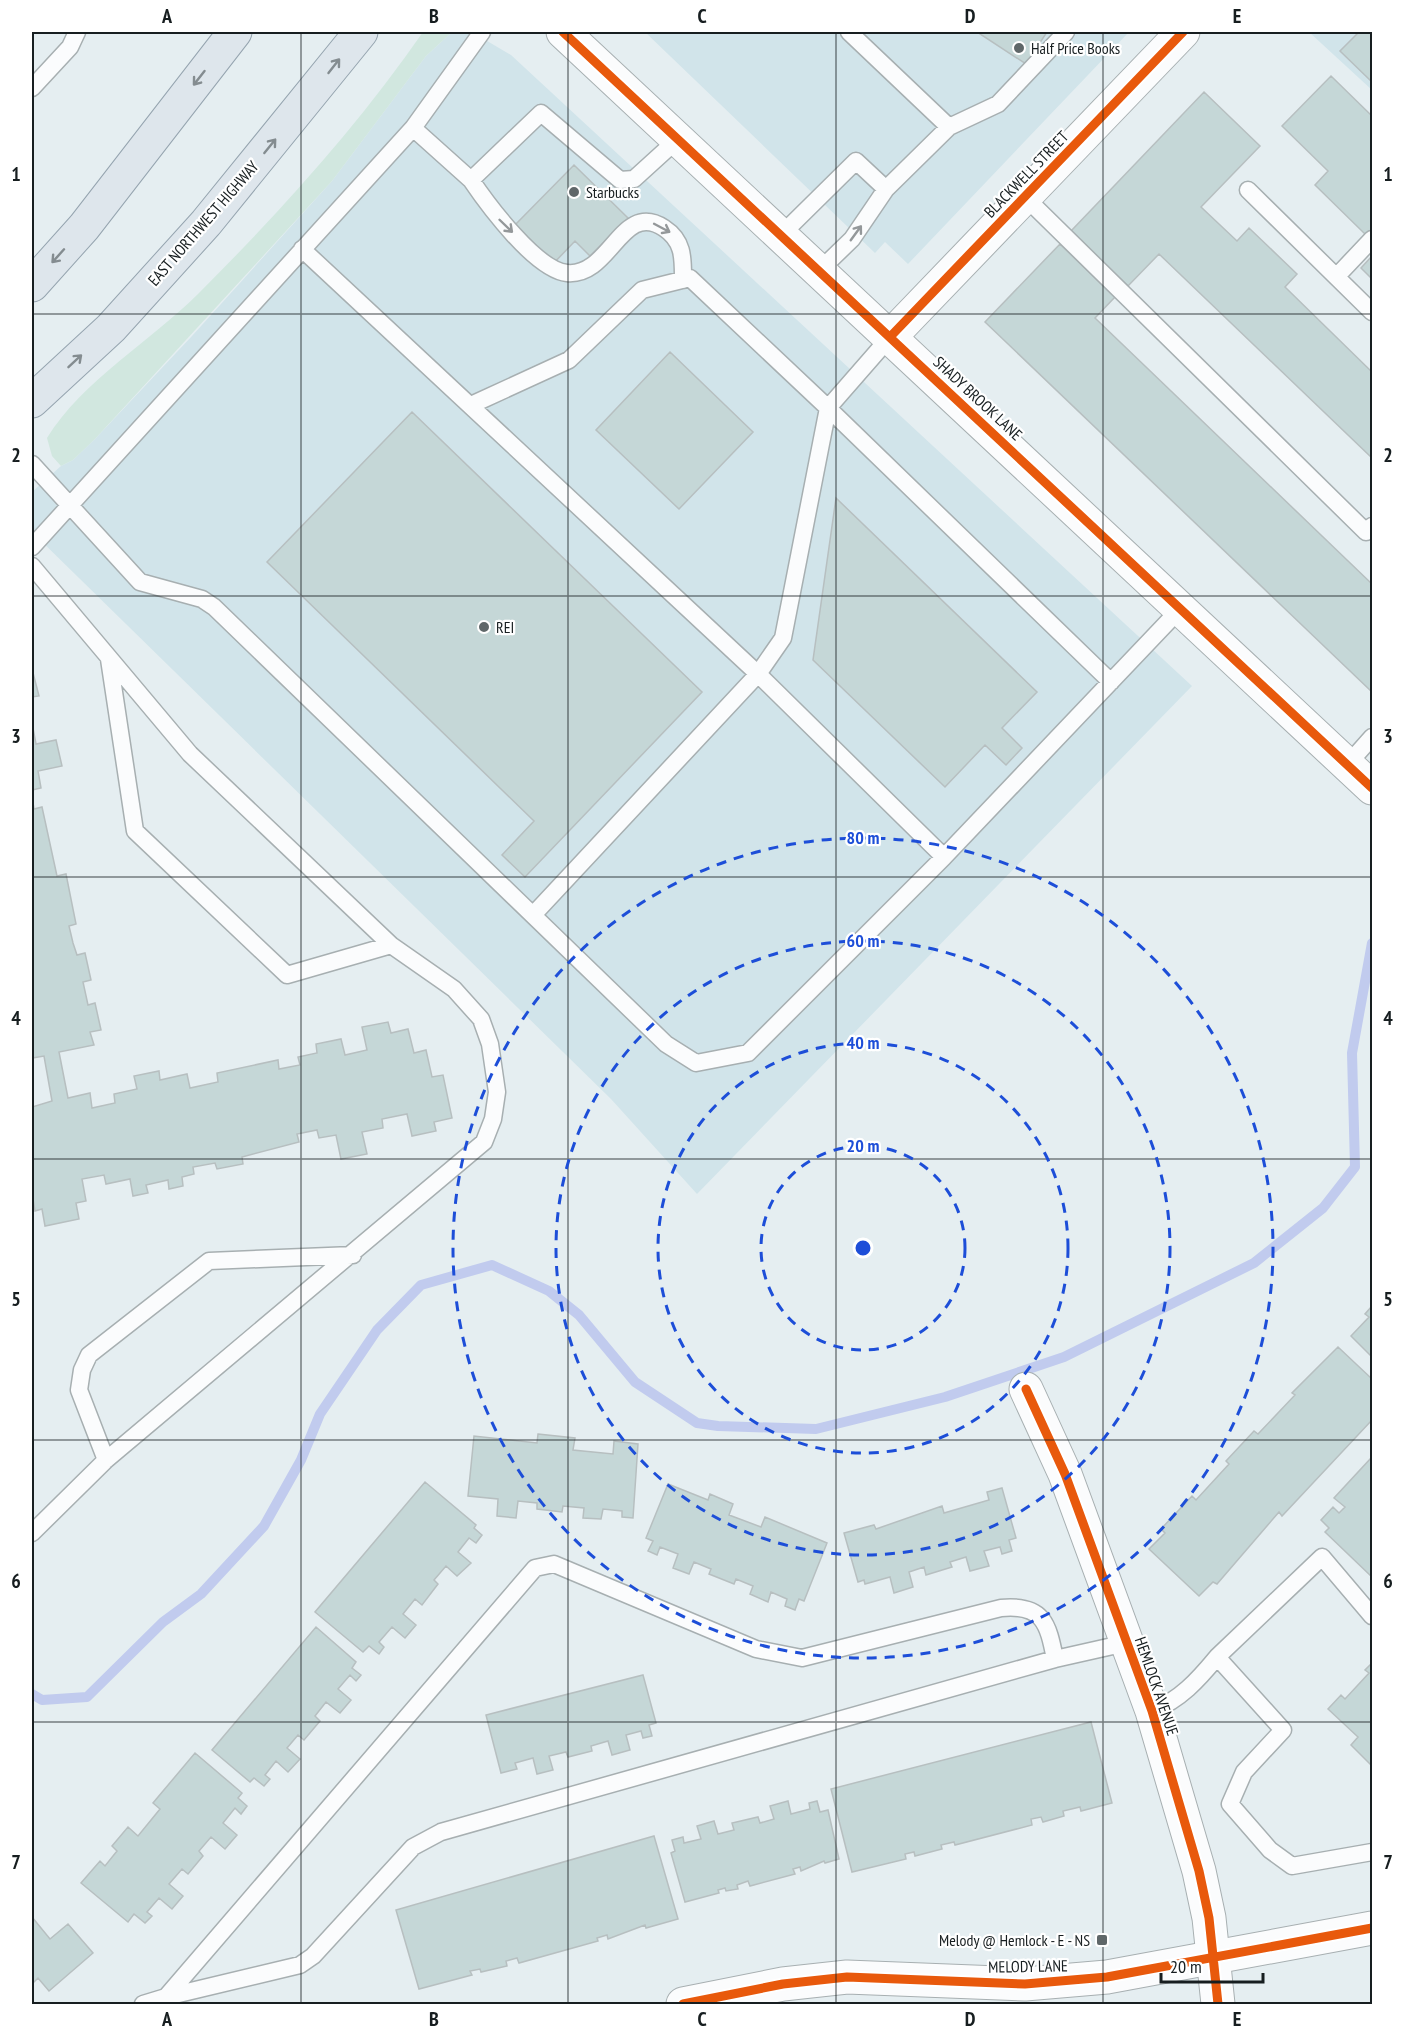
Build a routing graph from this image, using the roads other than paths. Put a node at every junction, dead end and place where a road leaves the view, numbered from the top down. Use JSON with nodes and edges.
{"nodes":[{"id":1,"x":77,"y":32,"type":"edge"},
{"id":2,"x":235,"y":32,"type":"edge"},
{"id":3,"x":360,"y":32,"type":"edge"},
{"id":4,"x":482,"y":32,"type":"edge"},
{"id":5,"x":563,"y":32,"type":"edge"},
{"id":6,"x":849,"y":32,"type":"edge"},
{"id":7,"x":1066,"y":32,"type":"edge"},
{"id":8,"x":1183,"y":32,"type":"edge"},
{"id":9,"x":32,"y":88,"type":"edge"},
{"id":10,"x":413,"y":128,"type":"junction"},
{"id":11,"x":949,"y":128,"type":"junction"},
{"id":12,"x":678,"y":139,"type":"junction"},
{"id":13,"x":471,"y":180,"type":"junction"},
{"id":14,"x":886,"y":189,"type":"junction"},
{"id":15,"x":1248,"y":190,"type":"dead end"},
{"id":16,"x":1024,"y":197,"type":"junction"},
{"id":17,"x":781,"y":235,"type":"junction"},
{"id":18,"x":1372,"y":239,"type":"edge"},
{"id":19,"x":302,"y":249,"type":"junction"},
{"id":20,"x":819,"y":271,"type":"junction"},
{"id":21,"x":1337,"y":276,"type":"junction"},
{"id":22,"x":683,"y":280,"type":"junction"},
{"id":23,"x":32,"y":285,"type":"edge"},
{"id":24,"x":1372,"y":312,"type":"edge"},
{"id":25,"x":890,"y":337,"type":"junction"},
{"id":26,"x":32,"y":401,"type":"edge"},
{"id":27,"x":471,"y":405,"type":"junction"},
{"id":28,"x":828,"y":408,"type":"junction"},
{"id":29,"x":32,"y":464,"type":"edge"},
{"id":30,"x":70,"y":504,"type":"junction"},
{"id":31,"x":1372,"y":526,"type":"edge"},
{"id":32,"x":32,"y":547,"type":"edge"},
{"id":33,"x":32,"y":566,"type":"edge"},
{"id":34,"x":1181,"y":608,"type":"junction"},
{"id":35,"x":109,"y":658,"type":"junction"},
{"id":36,"x":758,"y":674,"type":"junction"},
{"id":37,"x":1111,"y":682,"type":"junction"},
{"id":38,"x":1372,"y":737,"type":"edge"},
{"id":39,"x":1348,"y":764,"type":"junction"},
{"id":40,"x":1372,"y":788,"type":"edge"},
{"id":41,"x":944,"y":857,"type":"junction"},
{"id":42,"x":533,"y":915,"type":"junction"},
{"id":43,"x":391,"y":945,"type":"junction"},
{"id":44,"x":353,"y":1255,"type":"junction"},
{"id":45,"x":1026,"y":1389,"type":"dead end"},
{"id":46,"x":106,"y":1460,"type":"junction"},
{"id":47,"x":32,"y":1533,"type":"edge"},
{"id":48,"x":1372,"y":1616,"type":"edge"},
{"id":49,"x":1126,"y":1642,"type":"junction"},
{"id":50,"x":1217,"y":1657,"type":"junction"},
{"id":51,"x":1055,"y":1659,"type":"junction"},
{"id":52,"x":1152,"y":1711,"type":"junction"},
{"id":53,"x":1372,"y":1852,"type":"edge"},
{"id":54,"x":1372,"y":1928,"type":"edge"},
{"id":55,"x":1213,"y":1959,"type":"junction"},
{"id":56,"x":166,"y":1997,"type":"junction"},
{"id":57,"x":143,"y":2004,"type":"edge"},
{"id":58,"x":683,"y":2004,"type":"edge"},
{"id":59,"x":1218,"y":2004,"type":"edge"}],
"edges":[{"from":1,"to":9,"type":"lane"},
{"from":2,"to":23,"type":"main road","one_way":true},
{"from":26,"to":3,"type":"main road","name":"EAST NORTHWEST HIGHWAY","one_way":true},
{"from":4,"to":10,"type":"lane"},
{"from":5,"to":12,"type":"street","name":"SHADY BROOK LANE"},
{"from":6,"to":11,"type":"lane"},
{"from":7,"to":11,"type":"lane"},
{"from":8,"to":16,"type":"street","name":"BLACKWELL STREET"},
{"from":10,"to":13,"type":"lane"},
{"from":10,"to":19,"type":"lane"},
{"from":11,"to":14,"type":"lane"},
{"from":12,"to":13,"type":"lane"},
{"from":12,"to":17,"type":"street","name":"SHADY BROOK LANE"},
{"from":13,"to":22,"type":"lane","one_way":true},
{"from":14,"to":17,"type":"lane"},
{"from":20,"to":14,"type":"lane","one_way":true},
{"from":15,"to":21,"type":"lane"},
{"from":16,"to":25,"type":"street","name":"BLACKWELL STREET"},
{"from":16,"to":31,"type":"lane"},
{"from":17,"to":20,"type":"street","name":"SHADY BROOK LANE"},
{"from":18,"to":21,"type":"lane"},
{"from":19,"to":27,"type":"lane"},
{"from":19,"to":30,"type":"lane"},
{"from":20,"to":25,"type":"street","name":"SHADY BROOK LANE"},
{"from":21,"to":24,"type":"lane"},
{"from":22,"to":27,"type":"lane"},
{"from":22,"to":28,"type":"lane"},
{"from":25,"to":28,"type":"lane"},
{"from":25,"to":34,"type":"street","name":"SHADY BROOK LANE"},
{"from":27,"to":36,"type":"lane"},
{"from":28,"to":36,"type":"lane"},
{"from":28,"to":37,"type":"lane"},
{"from":29,"to":30,"type":"lane"},
{"from":30,"to":32,"type":"lane"},
{"from":30,"to":42,"type":"lane"},
{"from":33,"to":35,"type":"lane"},
{"from":34,"to":37,"type":"lane"},
{"from":34,"to":39,"type":"street","name":"SHADY BROOK LANE"},
{"from":35,"to":43,"type":"lane"},
{"from":35,"to":43,"type":"lane"},
{"from":36,"to":41,"type":"lane"},
{"from":36,"to":42,"type":"lane"},
{"from":37,"to":41,"type":"lane"},
{"from":38,"to":39,"type":"lane"},
{"from":39,"to":40,"type":"street","name":"SHADY BROOK LANE"},
{"from":41,"to":42,"type":"lane"},
{"from":43,"to":44,"type":"lane"},
{"from":44,"to":46,"type":"lane"},
{"from":44,"to":46,"type":"lane"},
{"from":45,"to":49,"type":"street","name":"HEMLOCK AVENUE"},
{"from":46,"to":47,"type":"lane"},
{"from":48,"to":50,"type":"lane"},
{"from":49,"to":51,"type":"lane"},
{"from":49,"to":52,"type":"street","name":"HEMLOCK AVENUE"},
{"from":50,"to":52,"type":"lane"},
{"from":50,"to":53,"type":"lane"},
{"from":51,"to":56,"type":"lane"},
{"from":51,"to":56,"type":"lane"},
{"from":52,"to":55,"type":"street","name":"HEMLOCK AVENUE"},
{"from":54,"to":55,"type":"street","name":"MELODY LANE"},
{"from":55,"to":58,"type":"street","name":"MELODY LANE"},
{"from":55,"to":59,"type":"street","name":"HEMLOCK AVENUE"},
{"from":56,"to":57,"type":"lane"}]}
